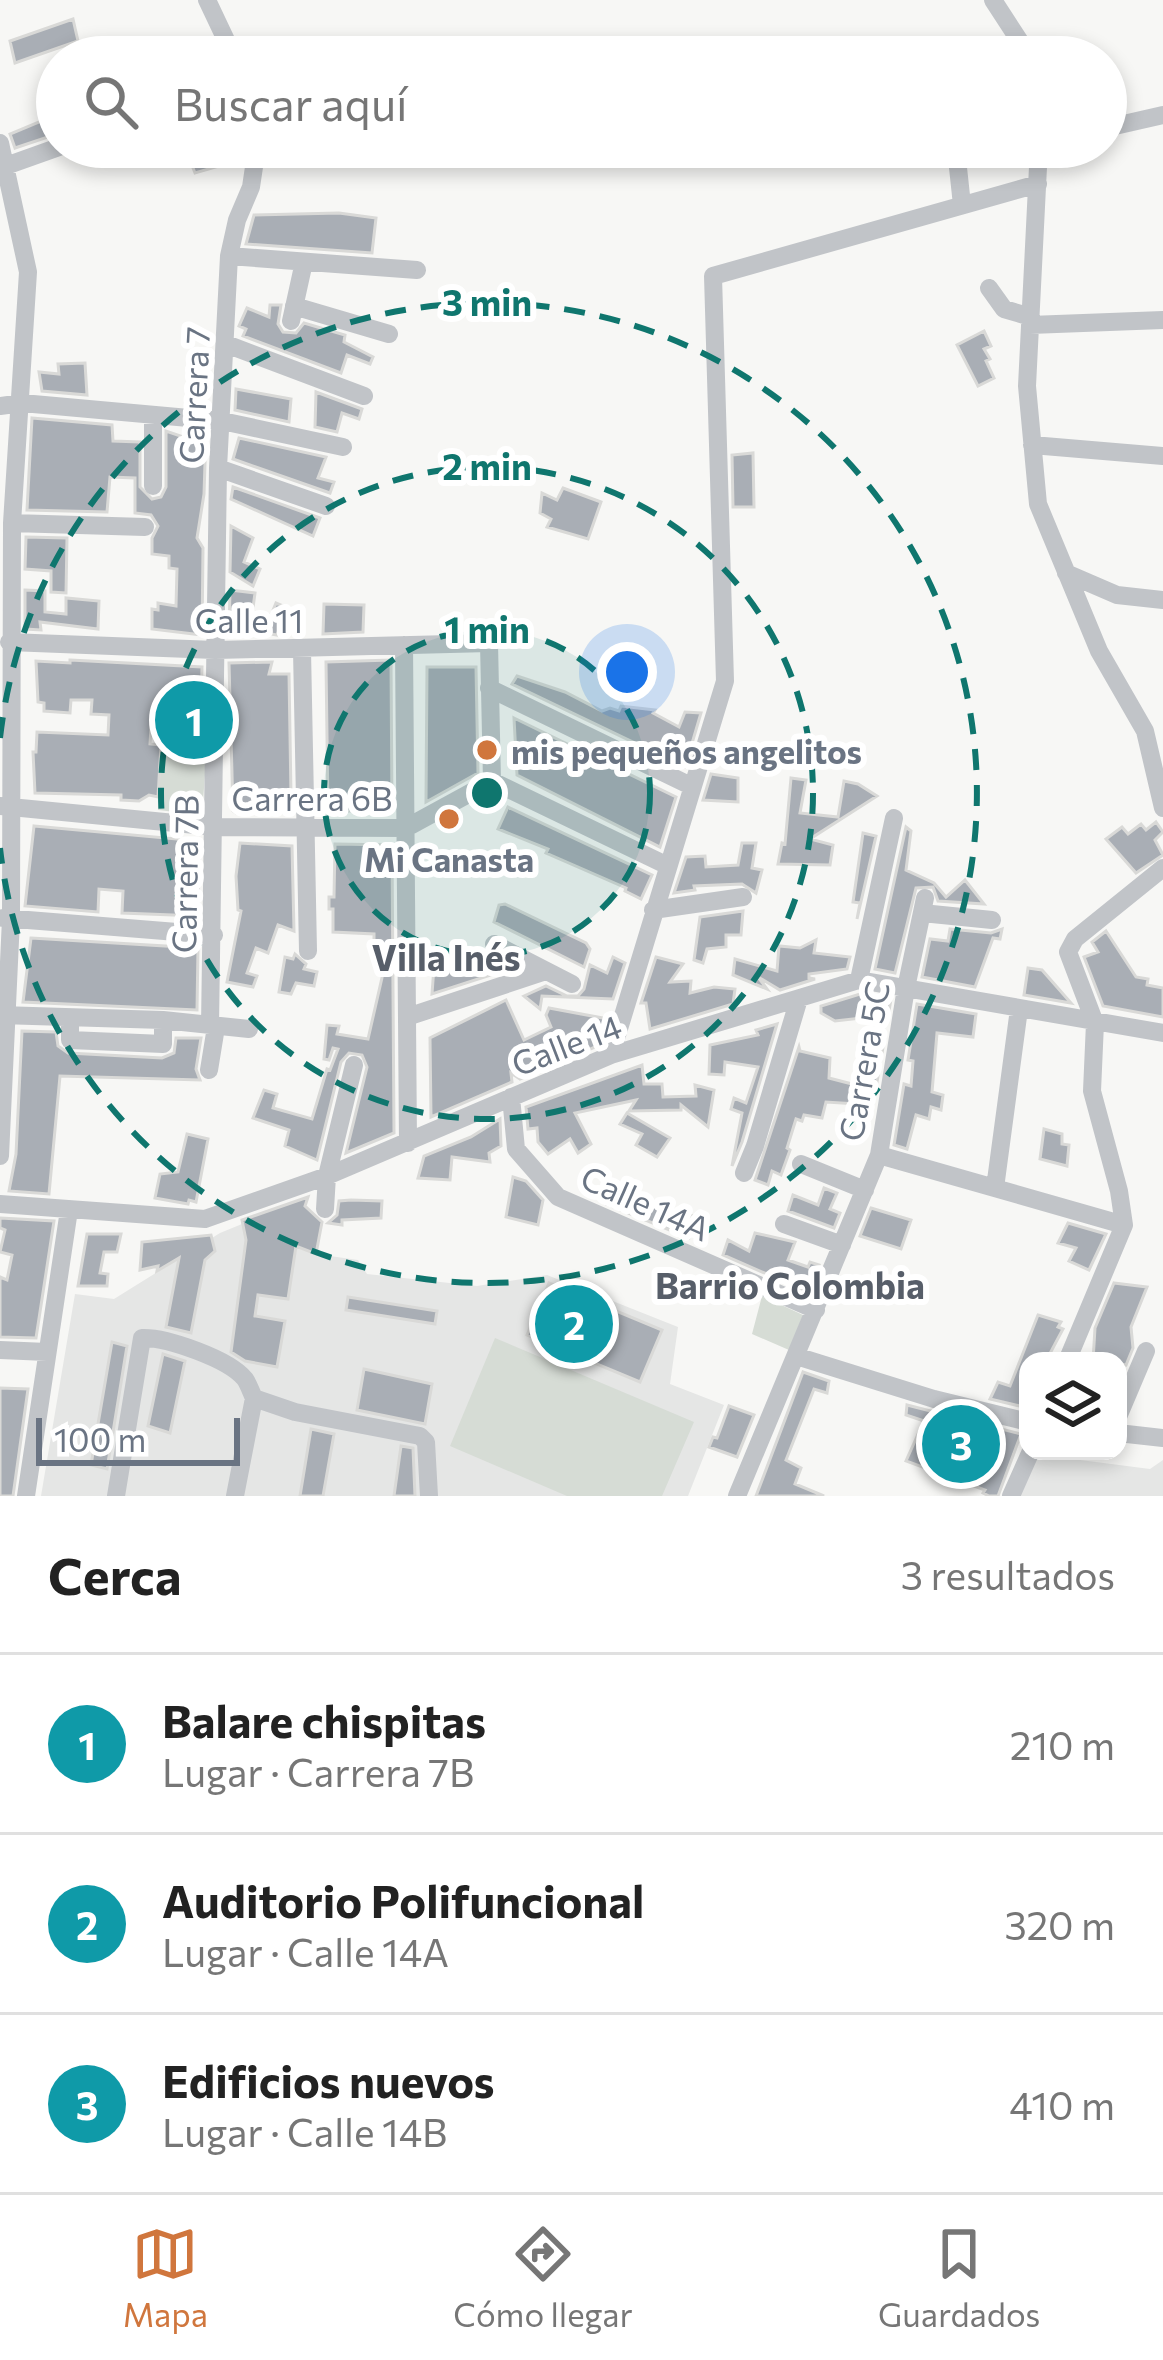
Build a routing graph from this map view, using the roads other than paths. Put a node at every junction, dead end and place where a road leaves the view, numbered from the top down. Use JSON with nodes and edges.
{"nodes":[{"id":1,"x":208,"y":0,"type":"edge"},
{"id":2,"x":993,"y":0,"type":"edge"},
{"id":3,"x":224,"y":36,"type":"edge"},
{"id":4,"x":1016,"y":36,"type":"edge"},
{"id":5,"x":1163,"y":115,"type":"edge"},
{"id":6,"x":1127,"y":123,"type":"edge"},
{"id":7,"x":0,"y":142,"type":"edge"},
{"id":8,"x":36,"y":155,"type":"edge"},
{"id":9,"x":3,"y":167,"type":"edge"},
{"id":10,"x":253,"y":168,"type":"edge"},
{"id":11,"x":958,"y":168,"type":"edge"},
{"id":12,"x":1038,"y":168,"type":"edge"},
{"id":13,"x":1038,"y":184,"type":"junction"},
{"id":14,"x":962,"y":205,"type":"junction"},
{"id":15,"x":229,"y":256,"type":"junction"},
{"id":16,"x":304,"y":262,"type":"junction"},
{"id":17,"x":392,"y":268,"type":"junction"},
{"id":18,"x":416,"y":270,"type":"dead end"},
{"id":19,"x":989,"y":288,"type":"dead end"},
{"id":20,"x":388,"y":292,"type":"dead end"},
{"id":21,"x":1163,"y":320,"type":"edge"},
{"id":22,"x":1030,"y":321,"type":"junction"},
{"id":23,"x":388,"y":334,"type":"dead end"},
{"id":24,"x":226,"y":344,"type":"junction"},
{"id":25,"x":364,"y":397,"type":"dead end"},
{"id":26,"x":22,"y":403,"type":"junction"},
{"id":27,"x":0,"y":406,"type":"edge"},
{"id":28,"x":153,"y":415,"type":"junction"},
{"id":29,"x":222,"y":421,"type":"junction"},
{"id":30,"x":1033,"y":445,"type":"junction"},
{"id":31,"x":343,"y":447,"type":"dead end"},
{"id":32,"x":1163,"y":456,"type":"edge"},
{"id":33,"x":218,"y":467,"type":"junction"},
{"id":34,"x":153,"y":486,"type":"dead end"},
{"id":35,"x":326,"y":506,"type":"dead end"},
{"id":36,"x":12,"y":524,"type":"junction"},
{"id":37,"x":146,"y":527,"type":"dead end"},
{"id":38,"x":1066,"y":573,"type":"junction"},
{"id":39,"x":1163,"y":599,"type":"edge"},
{"id":40,"x":9,"y":642,"type":"junction"},
{"id":41,"x":404,"y":645,"type":"junction"},
{"id":42,"x":215,"y":650,"type":"junction"},
{"id":43,"x":302,"y":650,"type":"junction"},
{"id":44,"x":489,"y":688,"type":"junction"},
{"id":45,"x":492,"y":782,"type":"junction"},
{"id":46,"x":692,"y":786,"type":"junction"},
{"id":47,"x":6,"y":806,"type":"edge"},
{"id":48,"x":1163,"y":808,"type":"edge"},
{"id":49,"x":894,"y":818,"type":"dead end"},
{"id":50,"x":305,"y":825,"type":"junction"},
{"id":51,"x":216,"y":827,"type":"junction"},
{"id":52,"x":406,"y":827,"type":"junction"},
{"id":53,"x":666,"y":865,"type":"junction"},
{"id":54,"x":1163,"y":868,"type":"edge"},
{"id":55,"x":743,"y":897,"type":"dead end"},
{"id":56,"x":653,"y":910,"type":"junction"},
{"id":57,"x":6,"y":919,"type":"edge"},
{"id":58,"x":992,"y":920,"type":"dead end"},
{"id":59,"x":214,"y":935,"type":"junction"},
{"id":60,"x":494,"y":944,"type":"dead end"},
{"id":61,"x":308,"y":951,"type":"dead end"},
{"id":62,"x":546,"y":971,"type":"junction"},
{"id":63,"x":859,"y":980,"type":"junction"},
{"id":64,"x":572,"y":984,"type":"dead end"},
{"id":65,"x":906,"y":988,"type":"junction"},
{"id":66,"x":798,"y":1002,"type":"junction"},
{"id":67,"x":1019,"y":1009,"type":"junction"},
{"id":68,"x":3,"y":1015,"type":"edge"},
{"id":69,"x":407,"y":1017,"type":"junction"},
{"id":70,"x":70,"y":1018,"type":"junction"},
{"id":71,"x":163,"y":1020,"type":"junction"},
{"id":72,"x":1095,"y":1023,"type":"junction"},
{"id":73,"x":213,"y":1026,"type":"junction"},
{"id":74,"x":249,"y":1029,"type":"dead end"},
{"id":75,"x":1163,"y":1033,"type":"edge"},
{"id":76,"x":611,"y":1055,"type":"junction"},
{"id":77,"x":355,"y":1065,"type":"dead end"},
{"id":78,"x":208,"y":1070,"type":"dead end"},
{"id":79,"x":512,"y":1096,"type":"junction"},
{"id":80,"x":408,"y":1143,"type":"junction"},
{"id":81,"x":0,"y":1156,"type":"edge"},
{"id":82,"x":879,"y":1156,"type":"junction"},
{"id":83,"x":800,"y":1164,"type":"dead end"},
{"id":84,"x":744,"y":1173,"type":"dead end"},
{"id":85,"x":327,"y":1176,"type":"junction"},
{"id":86,"x":995,"y":1188,"type":"junction"},
{"id":87,"x":865,"y":1190,"type":"junction"},
{"id":88,"x":0,"y":1204,"type":"edge"},
{"id":89,"x":326,"y":1209,"type":"dead end"},
{"id":90,"x":69,"y":1210,"type":"junction"},
{"id":91,"x":784,"y":1224,"type":"dead end"},
{"id":92,"x":1124,"y":1225,"type":"junction"},
{"id":93,"x":842,"y":1245,"type":"junction"},
{"id":94,"x":816,"y":1310,"type":"junction"},
{"id":95,"x":0,"y":1350,"type":"edge"},
{"id":96,"x":1146,"y":1351,"type":"dead end"},
{"id":97,"x":46,"y":1352,"type":"junction"},
{"id":98,"x":1071,"y":1352,"type":"edge"},
{"id":99,"x":796,"y":1356,"type":"junction"},
{"id":100,"x":1127,"y":1396,"type":"edge"},
{"id":101,"x":254,"y":1398,"type":"junction"},
{"id":102,"x":1019,"y":1420,"type":"edge"},
{"id":103,"x":1127,"y":1434,"type":"edge"},
{"id":104,"x":1163,"y":1438,"type":"edge"},
{"id":105,"x":1026,"y":1460,"type":"edge"},
{"id":106,"x":26,"y":1496,"type":"edge"},
{"id":107,"x":116,"y":1496,"type":"edge"},
{"id":108,"x":235,"y":1496,"type":"edge"},
{"id":109,"x":429,"y":1496,"type":"edge"},
{"id":110,"x":737,"y":1496,"type":"edge"},
{"id":111,"x":1011,"y":1496,"type":"edge"}],
"edges":[{"from":1,"to":3,"type":"street"},
{"from":2,"to":4,"type":"street"},
{"from":5,"to":6,"type":"street"},
{"from":7,"to":9,"type":"street"},
{"from":8,"to":9,"type":"street"},
{"from":9,"to":26,"type":"street"},
{"from":10,"to":15,"type":"street","name":"Carrera 7"},
{"from":11,"to":14,"type":"street"},
{"from":12,"to":13,"type":"street"},
{"from":13,"to":14,"type":"street"},
{"from":13,"to":22,"type":"street"},
{"from":14,"to":46,"type":"street"},
{"from":15,"to":16,"type":"street"},
{"from":15,"to":24,"type":"street","name":"Carrera 7"},
{"from":16,"to":17,"type":"street"},
{"from":16,"to":23,"type":"street"},
{"from":17,"to":18,"type":"street"},
{"from":17,"to":20,"type":"street"},
{"from":19,"to":22,"type":"street"},
{"from":21,"to":22,"type":"street"},
{"from":22,"to":30,"type":"street"},
{"from":24,"to":25,"type":"street"},
{"from":24,"to":29,"type":"street","name":"Carrera 7"},
{"from":26,"to":27,"type":"street"},
{"from":26,"to":28,"type":"street"},
{"from":26,"to":36,"type":"street"},
{"from":28,"to":29,"type":"street"},
{"from":28,"to":34,"type":"street"},
{"from":29,"to":31,"type":"street"},
{"from":29,"to":33,"type":"street","name":"Carrera 7"},
{"from":30,"to":32,"type":"street"},
{"from":30,"to":38,"type":"street"},
{"from":33,"to":35,"type":"street"},
{"from":33,"to":42,"type":"street","name":"Carrera 7"},
{"from":36,"to":37,"type":"street"},
{"from":36,"to":40,"type":"street"},
{"from":38,"to":39,"type":"street"},
{"from":38,"to":48,"type":"street"},
{"from":40,"to":42,"type":"street","name":"Calle 11"},
{"from":40,"to":47,"type":"street"},
{"from":41,"to":43,"type":"street","name":"Calle 11"},
{"from":41,"to":44,"type":"street","name":"Calle 11"},
{"from":41,"to":52,"type":"street"},
{"from":42,"to":43,"type":"street","name":"Calle 11"},
{"from":42,"to":51,"type":"street","name":"Carrera 7B"},
{"from":43,"to":50,"type":"street"},
{"from":44,"to":45,"type":"street"},
{"from":44,"to":46,"type":"street"},
{"from":45,"to":52,"type":"street","name":"Carrera 6B"},
{"from":45,"to":53,"type":"street"},
{"from":46,"to":53,"type":"street"},
{"from":47,"to":51,"type":"street","name":"Carrera 6B"},
{"from":47,"to":57,"type":"street"},
{"from":49,"to":63,"type":"street","name":"Carrera 5C"},
{"from":50,"to":51,"type":"street","name":"Carrera 6B"},
{"from":50,"to":52,"type":"street","name":"Carrera 6B"},
{"from":50,"to":61,"type":"street"},
{"from":51,"to":59,"type":"street","name":"Carrera 7B"},
{"from":52,"to":69,"type":"street"},
{"from":53,"to":56,"type":"street"},
{"from":54,"to":72,"type":"street"},
{"from":55,"to":56,"type":"street"},
{"from":56,"to":76,"type":"street"},
{"from":57,"to":59,"type":"street"},
{"from":57,"to":68,"type":"street"},
{"from":58,"to":65,"type":"street","name":"Carrera 5C"},
{"from":59,"to":73,"type":"street","name":"Carrera 7B"},
{"from":60,"to":62,"type":"street"},
{"from":62,"to":64,"type":"street"},
{"from":62,"to":69,"type":"street"},
{"from":63,"to":65,"type":"street","name":"Calle 14"},
{"from":63,"to":66,"type":"street","name":"Calle 14"},
{"from":65,"to":67,"type":"street","name":"Calle 14"},
{"from":65,"to":82,"type":"street","name":"Carrera 5C"},
{"from":66,"to":76,"type":"street","name":"Calle 14"},
{"from":66,"to":84,"type":"street"},
{"from":67,"to":72,"type":"street","name":"Calle 14"},
{"from":67,"to":86,"type":"street"},
{"from":68,"to":70,"type":"street"},
{"from":68,"to":81,"type":"street"},
{"from":69,"to":80,"type":"street"},
{"from":70,"to":71,"type":"street"},
{"from":70,"to":71,"type":"street"},
{"from":71,"to":73,"type":"street"},
{"from":72,"to":75,"type":"street","name":"Calle 14"},
{"from":72,"to":92,"type":"street"},
{"from":73,"to":74,"type":"street"},
{"from":73,"to":78,"type":"street","name":"Carrera 7B"},
{"from":76,"to":79,"type":"street","name":"Calle 14"},
{"from":77,"to":85,"type":"street"},
{"from":79,"to":80,"type":"street","name":"Calle 14"},
{"from":79,"to":94,"type":"street","name":"Calle 14A"},
{"from":80,"to":85,"type":"street","name":"Calle 14"},
{"from":82,"to":86,"type":"street"},
{"from":82,"to":87,"type":"street","name":"Carrera 5C"},
{"from":83,"to":87,"type":"street"},
{"from":85,"to":89,"type":"street"},
{"from":85,"to":90,"type":"street","name":"Calle 14"},
{"from":86,"to":92,"type":"street"},
{"from":87,"to":93,"type":"street","name":"Carrera 5C"},
{"from":88,"to":90,"type":"street","name":"Calle 14"},
{"from":90,"to":97,"type":"street"},
{"from":91,"to":93,"type":"street"},
{"from":92,"to":98,"type":"street"},
{"from":93,"to":94,"type":"street","name":"Carrera 5C"},
{"from":94,"to":99,"type":"street","name":"Carrera 5C"},
{"from":95,"to":97,"type":"street"},
{"from":96,"to":100,"type":"street"},
{"from":97,"to":106,"type":"street"},
{"from":99,"to":102,"type":"street"},
{"from":99,"to":110,"type":"street","name":"Carrera 5C"},
{"from":101,"to":107,"type":"street"},
{"from":101,"to":108,"type":"street"},
{"from":101,"to":109,"type":"street"},
{"from":103,"to":104,"type":"street"},
{"from":105,"to":111,"type":"street"}]}
